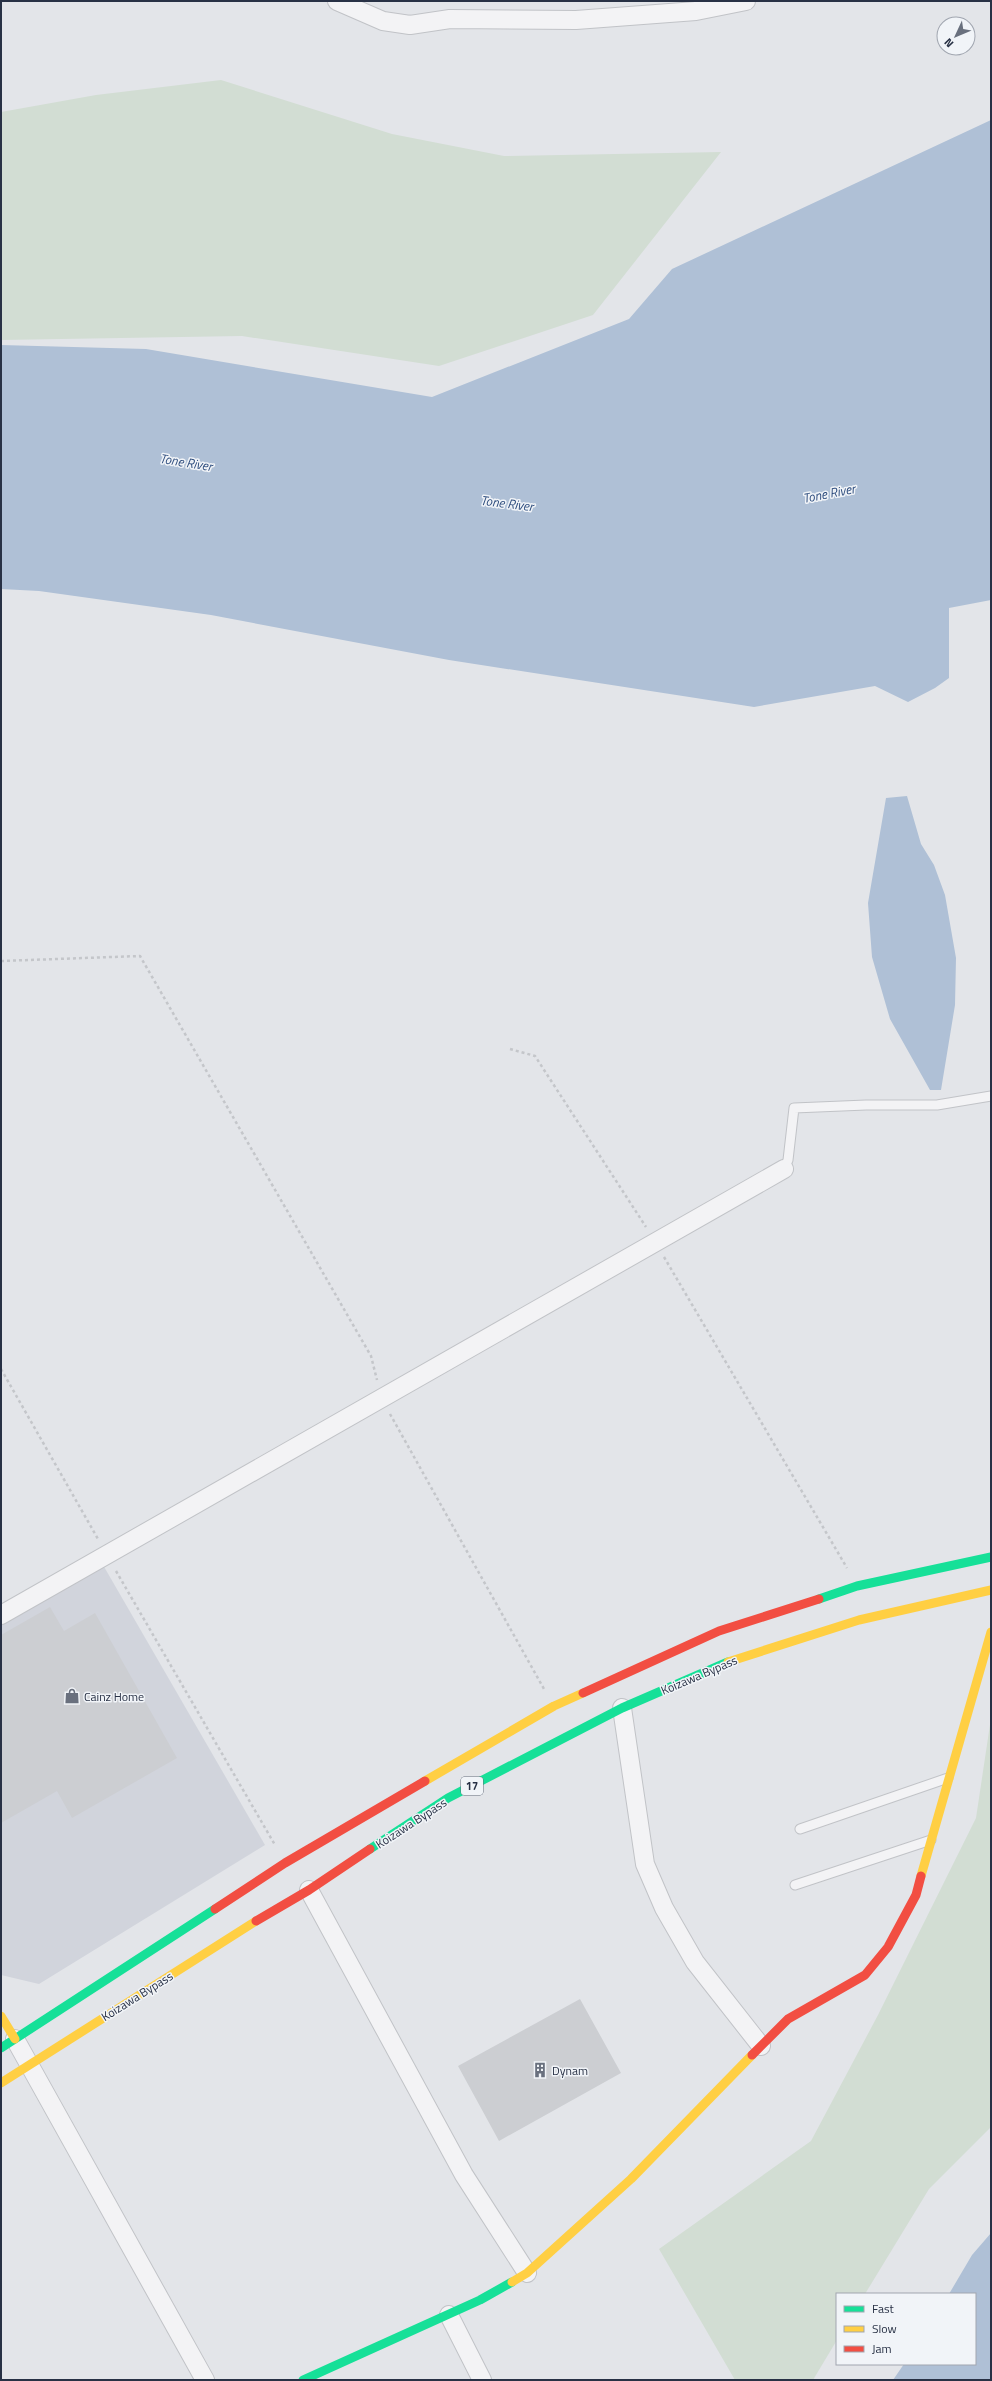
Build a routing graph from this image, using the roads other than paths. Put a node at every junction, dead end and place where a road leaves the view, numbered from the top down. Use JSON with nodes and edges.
{"nodes":[{"id":1,"x":337,"y":1,"type":"edge"},
{"id":2,"x":746,"y":1,"type":"edge"},
{"id":3,"x":694,"y":6,"type":"edge"},
{"id":4,"x":991,"y":1096,"type":"edge"},
{"id":5,"x":784,"y":1168,"type":"joint"},
{"id":6,"x":991,"y":1546,"type":"edge"},
{"id":7,"x":988,"y":1557,"type":"edge"},
{"id":8,"x":991,"y":1590,"type":"edge"},
{"id":9,"x":1,"y":1615,"type":"edge"},
{"id":10,"x":991,"y":1632,"type":"edge"},
{"id":11,"x":622,"y":1708,"type":"junction"},
{"id":12,"x":949,"y":1778,"type":"junction"},
{"id":13,"x":800,"y":1829,"type":"dead end"},
{"id":14,"x":932,"y":1839,"type":"junction"},
{"id":15,"x":795,"y":1885,"type":"dead end"},
{"id":16,"x":309,"y":1890,"type":"junction"},
{"id":17,"x":1,"y":2016,"type":"edge"},
{"id":18,"x":8,"y":2044,"type":"edge"},
{"id":19,"x":760,"y":2046,"type":"junction"},
{"id":20,"x":29,"y":2065,"type":"junction"},
{"id":21,"x":1,"y":2083,"type":"edge"},
{"id":22,"x":527,"y":2273,"type":"junction"},
{"id":23,"x":449,"y":2314,"type":"junction"},
{"id":24,"x":205,"y":2380,"type":"edge"},
{"id":25,"x":303,"y":2380,"type":"edge"},
{"id":26,"x":482,"y":2380,"type":"edge"}],
"edges":[{"from":1,"to":3,"type":"street"},
{"from":2,"to":3,"type":"street"},
{"from":4,"to":5,"type":"lane"},
{"from":5,"to":9,"type":"street"},
{"from":6,"to":7,"type":"lane"},
{"from":7,"to":18,"type":"main road","number":"17"},
{"from":8,"to":11,"type":"main road","name":"Koizawa Bypass","number":"17"},
{"from":10,"to":12,"type":"main road"},
{"from":11,"to":16,"type":"main road","name":"Koizawa Bypass","number":"17"},
{"from":11,"to":19,"type":"street"},
{"from":12,"to":13,"type":"lane"},
{"from":12,"to":14,"type":"main road"},
{"from":14,"to":15,"type":"lane"},
{"from":14,"to":19,"type":"main road"},
{"from":16,"to":20,"type":"main road","name":"Koizawa Bypass","number":"17"},
{"from":16,"to":22,"type":"street"},
{"from":17,"to":18,"type":"main road"},
{"from":18,"to":20,"type":"street"},
{"from":19,"to":22,"type":"main road"},
{"from":20,"to":21,"type":"main road","name":"Koizawa Bypass","number":"17"},
{"from":20,"to":24,"type":"street"},
{"from":22,"to":23,"type":"main road"},
{"from":23,"to":25,"type":"main road"},
{"from":23,"to":26,"type":"street"}]}
